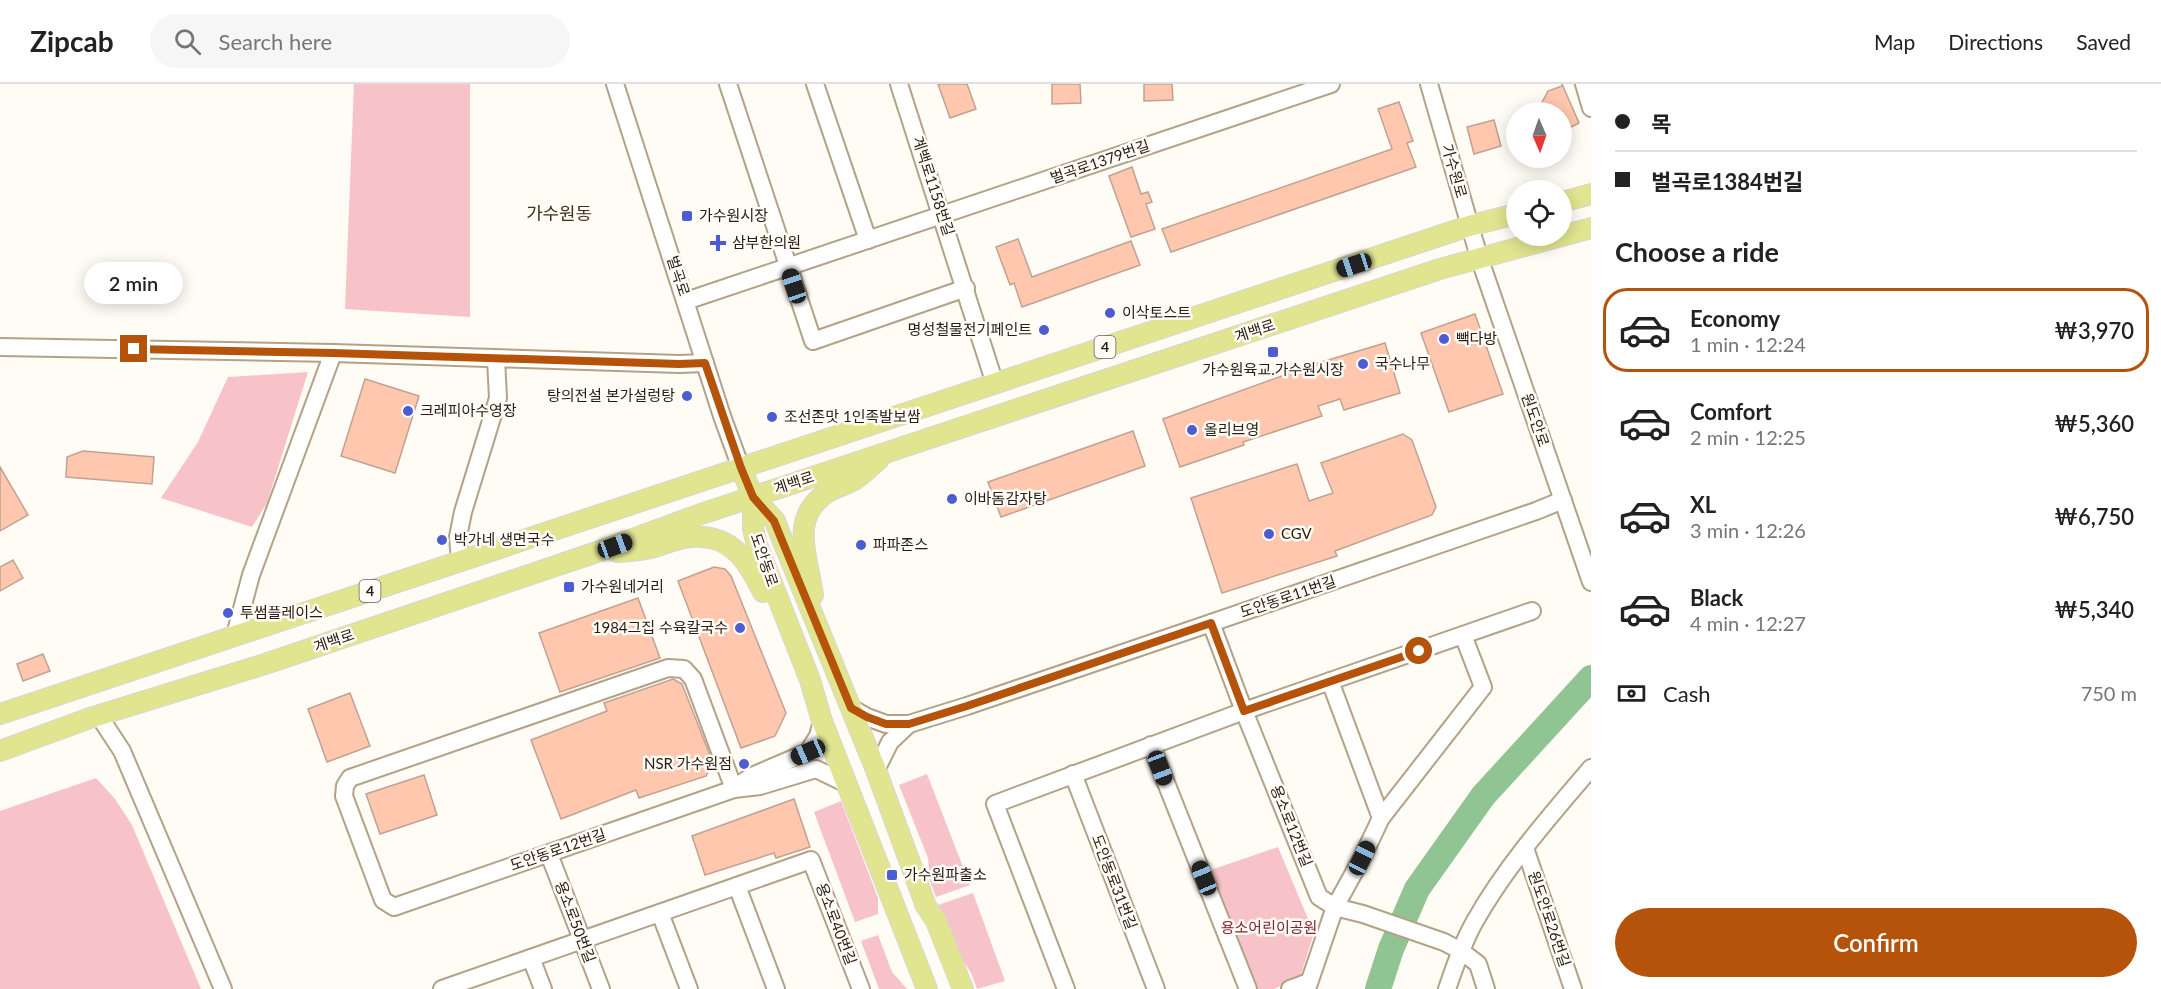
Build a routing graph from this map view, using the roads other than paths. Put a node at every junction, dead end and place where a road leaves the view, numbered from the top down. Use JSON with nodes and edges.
{"nodes":[{"id":1,"x":615,"y":84,"type":"edge"},
{"id":2,"x":728,"y":84,"type":"edge"},
{"id":3,"x":815,"y":84,"type":"edge"},
{"id":4,"x":899,"y":84,"type":"edge"},
{"id":5,"x":1331,"y":84,"type":"edge"},
{"id":6,"x":1430,"y":84,"type":"edge"},
{"id":7,"x":1584,"y":84,"type":"edge"},
{"id":8,"x":1591,"y":108,"type":"edge"},
{"id":9,"x":1591,"y":194,"type":"edge"},
{"id":10,"x":1572,"y":199,"type":"edge"},
{"id":11,"x":943,"y":215,"type":"junction"},
{"id":12,"x":1506,"y":217,"type":"edge"},
{"id":13,"x":1469,"y":226,"type":"junction"},
{"id":14,"x":1591,"y":228,"type":"edge"},
{"id":15,"x":868,"y":240,"type":"junction"},
{"id":16,"x":1479,"y":257,"type":"junction"},
{"id":17,"x":788,"y":267,"type":"junction"},
{"id":18,"x":966,"y":288,"type":"junction"},
{"id":19,"x":686,"y":301,"type":"junction"},
{"id":20,"x":0,"y":347,"type":"edge"},
{"id":21,"x":333,"y":353,"type":"junction"},
{"id":22,"x":496,"y":359,"type":"junction"},
{"id":23,"x":705,"y":363,"type":"junction"},
{"id":24,"x":995,"y":384,"type":"junction"},
{"id":25,"x":885,"y":453,"type":"junction"},
{"id":26,"x":741,"y":468,"type":"junction"},
{"id":27,"x":753,"y":497,"type":"junction"},
{"id":28,"x":1563,"y":500,"type":"junction"},
{"id":29,"x":594,"y":554,"type":"junction"},
{"id":30,"x":460,"y":561,"type":"junction"},
{"id":31,"x":1591,"y":582,"type":"edge"},
{"id":32,"x":782,"y":611,"type":"junction"},
{"id":33,"x":1532,"y":611,"type":"dead end"},
{"id":34,"x":1211,"y":623,"type":"junction"},
{"id":35,"x":817,"y":627,"type":"junction"},
{"id":36,"x":235,"y":635,"type":"junction"},
{"id":37,"x":1463,"y":635,"type":"junction"},
{"id":38,"x":1330,"y":681,"type":"junction"},
{"id":39,"x":851,"y":708,"type":"junction"},
{"id":40,"x":1244,"y":711,"type":"junction"},
{"id":41,"x":0,"y":714,"type":"edge"},
{"id":42,"x":99,"y":716,"type":"junction"},
{"id":43,"x":822,"y":721,"type":"junction"},
{"id":44,"x":909,"y":724,"type":"junction"},
{"id":45,"x":1151,"y":746,"type":"junction"},
{"id":46,"x":0,"y":751,"type":"edge"},
{"id":47,"x":876,"y":770,"type":"junction"},
{"id":48,"x":1073,"y":774,"type":"junction"},
{"id":49,"x":1589,"y":777,"type":"edge"},
{"id":50,"x":847,"y":784,"type":"junction"},
{"id":51,"x":734,"y":789,"type":"junction"},
{"id":52,"x":1381,"y":818,"type":"junction"},
{"id":53,"x":1525,"y":848,"type":"junction"},
{"id":54,"x":549,"y":854,"type":"junction"},
{"id":55,"x":736,"y":886,"type":"junction"},
{"id":56,"x":1335,"y":907,"type":"junction"},
{"id":57,"x":660,"y":913,"type":"junction"},
{"id":58,"x":582,"y":940,"type":"junction"},
{"id":59,"x":1461,"y":951,"type":"junction"},
{"id":60,"x":531,"y":958,"type":"junction"},
{"id":61,"x":1308,"y":986,"type":"edge"},
{"id":62,"x":452,"y":987,"type":"edge"},
{"id":63,"x":223,"y":989,"type":"edge"},
{"id":64,"x":543,"y":989,"type":"edge"},
{"id":65,"x":601,"y":989,"type":"edge"},
{"id":66,"x":689,"y":989,"type":"edge"},
{"id":67,"x":776,"y":989,"type":"edge"},
{"id":68,"x":861,"y":989,"type":"edge"},
{"id":69,"x":927,"y":989,"type":"edge"},
{"id":70,"x":963,"y":989,"type":"edge"},
{"id":71,"x":1066,"y":989,"type":"edge"},
{"id":72,"x":1156,"y":989,"type":"edge"},
{"id":73,"x":1248,"y":989,"type":"edge"},
{"id":74,"x":1290,"y":989,"type":"edge"},
{"id":75,"x":1447,"y":989,"type":"edge"},
{"id":76,"x":1486,"y":989,"type":"edge"},
{"id":77,"x":1573,"y":989,"type":"edge"}],
"edges":[{"from":1,"to":19,"type":"street","name":"벌곡로"},
{"from":2,"to":17,"type":"street"},
{"from":3,"to":15,"type":"street"},
{"from":4,"to":11,"type":"street","name":"계백로1158번길"},
{"from":5,"to":11,"type":"street","name":"벌곡로1379번길"},
{"from":6,"to":13,"type":"street","name":"가수원로"},
{"from":7,"to":8,"type":"street"},
{"from":9,"to":10,"type":"main road"},
{"from":11,"to":15,"type":"street","name":"벌곡로1379번길"},
{"from":11,"to":18,"type":"street","name":"계백로1158번길"},
{"from":12,"to":13,"type":"main road","name":"계백로","number":"4"},
{"from":13,"to":16,"type":"street","name":"가수원로"},
{"from":13,"to":24,"type":"main road","name":"계백로","number":"4"},
{"from":14,"to":16,"type":"main road","name":"계백로","number":"4"},
{"from":15,"to":17,"type":"street","name":"벌곡로1379번길"},
{"from":16,"to":25,"type":"main road","name":"계백로","number":"4"},
{"from":16,"to":28,"type":"street","name":"원도안로"},
{"from":17,"to":18,"type":"street"},
{"from":17,"to":19,"type":"street","name":"벌곡로1379번길"},
{"from":18,"to":24,"type":"street","name":"계백로1158번길"},
{"from":19,"to":23,"type":"street","name":"벌곡로"},
{"from":20,"to":21,"type":"street"},
{"from":21,"to":22,"type":"street"},
{"from":21,"to":36,"type":"street"},
{"from":22,"to":23,"type":"street"},
{"from":22,"to":30,"type":"street"},
{"from":23,"to":26,"type":"street","name":"벌곡로"},
{"from":24,"to":26,"type":"main road","name":"계백로","number":"4"},
{"from":25,"to":27,"type":"main road","name":"계백로","number":"4"},
{"from":25,"to":35,"type":"main road"},
{"from":26,"to":27,"type":"main road"},
{"from":26,"to":30,"type":"main road","name":"계백로","number":"4"},
{"from":27,"to":29,"type":"main road","name":"계백로","number":"4"},
{"from":27,"to":32,"type":"main road","name":"도안동로"},
{"from":27,"to":35,"type":"main road","name":"도안동로"},
{"from":28,"to":31,"type":"street","name":"원도안로"},
{"from":28,"to":34,"type":"street","name":"도안동로11번길"},
{"from":29,"to":32,"type":"main road"},
{"from":29,"to":42,"type":"main road","name":"계백로","number":"4"},
{"from":30,"to":36,"type":"main road","name":"계백로","number":"4"},
{"from":32,"to":43,"type":"main road","name":"도안동로"},
{"from":33,"to":37,"type":"street"},
{"from":34,"to":40,"type":"street","name":"용소로12번길"},
{"from":34,"to":44,"type":"street","name":"도안동로11번길"},
{"from":35,"to":39,"type":"main road","name":"도안동로"},
{"from":36,"to":41,"type":"main road","name":"계백로","number":"4"},
{"from":37,"to":38,"type":"street"},
{"from":37,"to":52,"type":"street"},
{"from":38,"to":40,"type":"street"},
{"from":38,"to":52,"type":"street"},
{"from":39,"to":44,"type":"street"},
{"from":39,"to":47,"type":"main road","name":"도안동로"},
{"from":40,"to":45,"type":"street"},
{"from":40,"to":56,"type":"street","name":"용소로12번길"},
{"from":42,"to":46,"type":"main road","name":"계백로","number":"4"},
{"from":42,"to":63,"type":"street"},
{"from":43,"to":50,"type":"main road","name":"도안동로"},
{"from":43,"to":51,"type":"street"},
{"from":44,"to":47,"type":"street"},
{"from":45,"to":48,"type":"street"},
{"from":45,"to":73,"type":"street"},
{"from":47,"to":70,"type":"main road","name":"도안동로"},
{"from":48,"to":71,"type":"street"},
{"from":48,"to":72,"type":"street","name":"도안동로31번길"},
{"from":49,"to":53,"type":"street","name":"원도안로26번길"},
{"from":50,"to":51,"type":"street"},
{"from":50,"to":69,"type":"main road","name":"도안동로"},
{"from":51,"to":54,"type":"street","name":"도안동로12번길"},
{"from":51,"to":54,"type":"street","name":"도안동로12번길"},
{"from":52,"to":56,"type":"street"},
{"from":53,"to":59,"type":"street","name":"원도안로26번길"},
{"from":53,"to":77,"type":"street","name":"원도안로26번길"},
{"from":54,"to":58,"type":"street","name":"용소로50번길"},
{"from":55,"to":57,"type":"street"},
{"from":55,"to":67,"type":"street"},
{"from":55,"to":68,"type":"street","name":"용소로40번길"},
{"from":56,"to":59,"type":"street"},
{"from":56,"to":61,"type":"street"},
{"from":57,"to":58,"type":"street"},
{"from":57,"to":66,"type":"street"},
{"from":58,"to":60,"type":"street"},
{"from":58,"to":65,"type":"street","name":"용소로50번길"},
{"from":59,"to":75,"type":"street","name":"원도안로26번길"},
{"from":59,"to":76,"type":"street"},
{"from":60,"to":62,"type":"street"},
{"from":60,"to":64,"type":"street"},
{"from":61,"to":74,"type":"street"}]}
